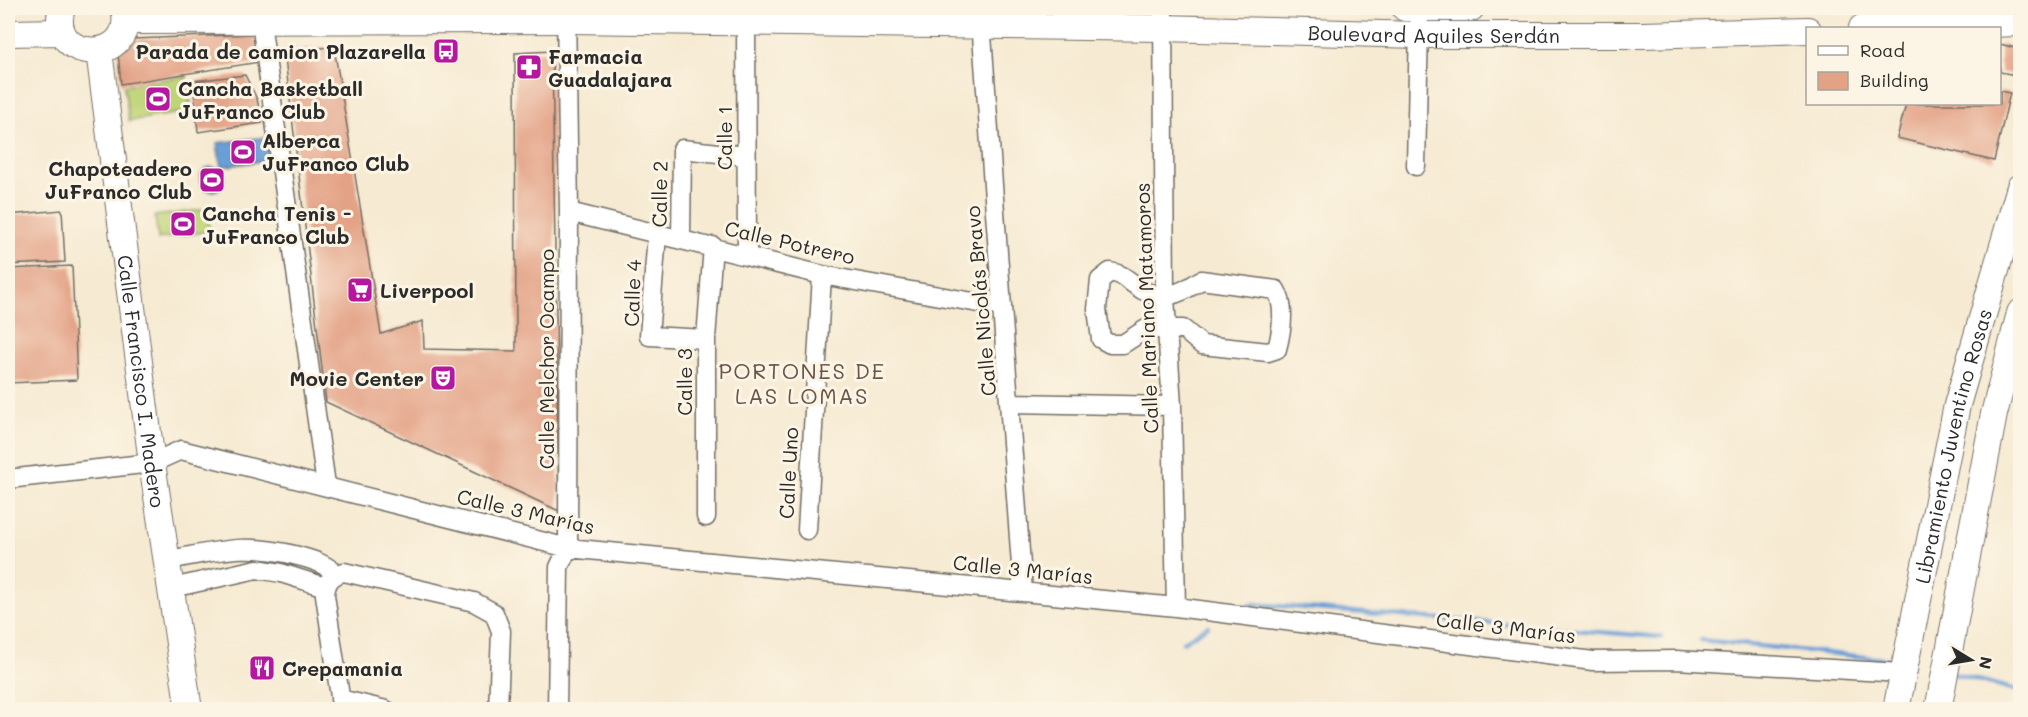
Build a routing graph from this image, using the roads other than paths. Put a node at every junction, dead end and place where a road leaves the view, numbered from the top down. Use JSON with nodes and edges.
{"nodes":[{"id":1,"x":1405,"y":8,"type":"edge"},
{"id":2,"x":1418,"y":8,"type":"edge"},
{"id":3,"x":1471,"y":8,"type":"edge"},
{"id":4,"x":260,"y":13,"type":"edge"},
{"id":5,"x":125,"y":14,"type":"edge"},
{"id":6,"x":566,"y":14,"type":"edge"},
{"id":7,"x":981,"y":16,"type":"edge"},
{"id":8,"x":1163,"y":18,"type":"edge"},
{"id":9,"x":62,"y":20,"type":"edge"},
{"id":10,"x":746,"y":22,"type":"junction"},
{"id":11,"x":2020,"y":23,"type":"edge"},
{"id":12,"x":1894,"y":27,"type":"edge"},
{"id":13,"x":1806,"y":30,"type":"edge"},
{"id":14,"x":8,"y":33,"type":"edge"},
{"id":15,"x":1419,"y":35,"type":"junction"},
{"id":16,"x":99,"y":51,"type":"junction"},
{"id":17,"x":746,"y":156,"type":"junction"},
{"id":18,"x":1416,"y":166,"type":"dead end"},
{"id":19,"x":2020,"y":187,"type":"edge"},
{"id":20,"x":569,"y":212,"type":"junction"},
{"id":21,"x":657,"y":235,"type":"junction"},
{"id":22,"x":681,"y":240,"type":"junction"},
{"id":23,"x":713,"y":246,"type":"junction"},
{"id":24,"x":747,"y":254,"type":"junction"},
{"id":25,"x":822,"y":274,"type":"junction"},
{"id":26,"x":1165,"y":297,"type":"junction"},
{"id":27,"x":1001,"y":307,"type":"junction"},
{"id":28,"x":2020,"y":313,"type":"edge"},
{"id":29,"x":1166,"y":328,"type":"junction"},
{"id":30,"x":706,"y":339,"type":"junction"},
{"id":31,"x":1011,"y":403,"type":"junction"},
{"id":32,"x":1172,"y":406,"type":"junction"},
{"id":33,"x":152,"y":463,"type":"junction"},
{"id":34,"x":8,"y":480,"type":"edge"},
{"id":35,"x":326,"y":485,"type":"junction"},
{"id":36,"x":706,"y":517,"type":"dead end"},
{"id":37,"x":807,"y":530,"type":"dead end"},
{"id":38,"x":568,"y":548,"type":"junction"},
{"id":39,"x":168,"y":560,"type":"junction"},
{"id":40,"x":331,"y":580,"type":"junction"},
{"id":41,"x":172,"y":588,"type":"junction"},
{"id":42,"x":1023,"y":592,"type":"junction"},
{"id":43,"x":1176,"y":607,"type":"junction"},
{"id":44,"x":1902,"y":673,"type":"junction"},
{"id":45,"x":341,"y":704,"type":"edge"},
{"id":46,"x":189,"y":710,"type":"edge"},
{"id":47,"x":386,"y":710,"type":"edge"},
{"id":48,"x":498,"y":710,"type":"edge"},
{"id":49,"x":557,"y":710,"type":"edge"},
{"id":50,"x":1896,"y":710,"type":"edge"},
{"id":51,"x":1938,"y":710,"type":"edge"}],
"edges":[{"from":1,"to":2,"type":"street","name":"Boulevard Aquiles Serdán"},
{"from":2,"to":3,"type":"street","name":"Boulevard Aquiles Serdán"},
{"from":2,"to":15,"type":"street"},
{"from":4,"to":5,"type":"street","name":"Boulevard Aquiles Serdán"},
{"from":4,"to":6,"type":"street","name":"Boulevard Aquiles Serdán"},
{"from":4,"to":35,"type":"street"},
{"from":5,"to":16,"type":"street","name":"Boulevard Aquiles Serdán"},
{"from":6,"to":10,"type":"street","name":"Boulevard Aquiles Serdán"},
{"from":6,"to":20,"type":"street","name":"Calle Melchor Ocampo"},
{"from":7,"to":8,"type":"street","name":"Boulevard Aquiles Serdán"},
{"from":7,"to":10,"type":"street","name":"Boulevard Aquiles Serdán"},
{"from":7,"to":27,"type":"street","name":"Calle Nicolás Bravo"},
{"from":8,"to":15,"type":"street","name":"Boulevard Aquiles Serdán"},
{"from":8,"to":26,"type":"street","name":"Calle Mariano Matamoros"},
{"from":9,"to":14,"type":"street"},
{"from":9,"to":16,"type":"street"},
{"from":10,"to":17,"type":"street","name":"Calle 1"},
{"from":11,"to":12,"type":"street"},
{"from":13,"to":15,"type":"street","name":"Boulevard Aquiles Serdán"},
{"from":15,"to":18,"type":"street"},
{"from":16,"to":33,"type":"street","name":"Calle Francisco I. Madero"},
{"from":17,"to":22,"type":"street","name":"Calle 2"},
{"from":17,"to":24,"type":"street","name":"Calle 1"},
{"from":19,"to":44,"type":"street","name":"Libramiento Juventino Rosas"},
{"from":20,"to":21,"type":"street","name":"Calle Potrero"},
{"from":20,"to":38,"type":"street","name":"Calle Melchor Ocampo"},
{"from":21,"to":22,"type":"street","name":"Calle Potrero"},
{"from":21,"to":30,"type":"street","name":"Calle 4"},
{"from":22,"to":23,"type":"street","name":"Calle Potrero"},
{"from":23,"to":24,"type":"street","name":"Calle Potrero"},
{"from":23,"to":30,"type":"street","name":"Calle 3"},
{"from":24,"to":25,"type":"street","name":"Calle Potrero"},
{"from":25,"to":27,"type":"street","name":"Calle Potrero"},
{"from":25,"to":37,"type":"street","name":"Calle Uno"},
{"from":26,"to":29,"type":"street","name":"Calle Mariano Matamoros"},
{"from":26,"to":29,"type":"street"},
{"from":26,"to":29,"type":"street"},
{"from":27,"to":31,"type":"street","name":"Calle Nicolás Bravo"},
{"from":28,"to":51,"type":"street","name":"Libramiento Juventino Rosas"},
{"from":29,"to":32,"type":"street","name":"Calle Mariano Matamoros"},
{"from":30,"to":36,"type":"street","name":"Calle 3"},
{"from":31,"to":32,"type":"street"},
{"from":31,"to":42,"type":"street","name":"Calle Nicolás Bravo"},
{"from":32,"to":43,"type":"street","name":"Calle Mariano Matamoros"},
{"from":33,"to":34,"type":"street","name":"Calle 3 Marías"},
{"from":33,"to":35,"type":"street","name":"Calle 3 Marías"},
{"from":33,"to":39,"type":"street","name":"Calle Francisco I. Madero"},
{"from":35,"to":38,"type":"street","name":"Calle 3 Marías"},
{"from":38,"to":42,"type":"street","name":"Calle 3 Marías"},
{"from":38,"to":49,"type":"street","name":"Calle Melchor Ocampo"},
{"from":39,"to":40,"type":"street"},
{"from":39,"to":41,"type":"street","name":"Calle Francisco I. Madero"},
{"from":40,"to":41,"type":"street"},
{"from":40,"to":45,"type":"street"},
{"from":40,"to":48,"type":"street"},
{"from":41,"to":46,"type":"street","name":"Calle Francisco I. Madero"},
{"from":42,"to":43,"type":"street","name":"Calle 3 Marías"},
{"from":43,"to":44,"type":"street","name":"Calle 3 Marías"},
{"from":44,"to":50,"type":"street","name":"Libramiento Juventino Rosas"},
{"from":45,"to":47,"type":"street"}]}
